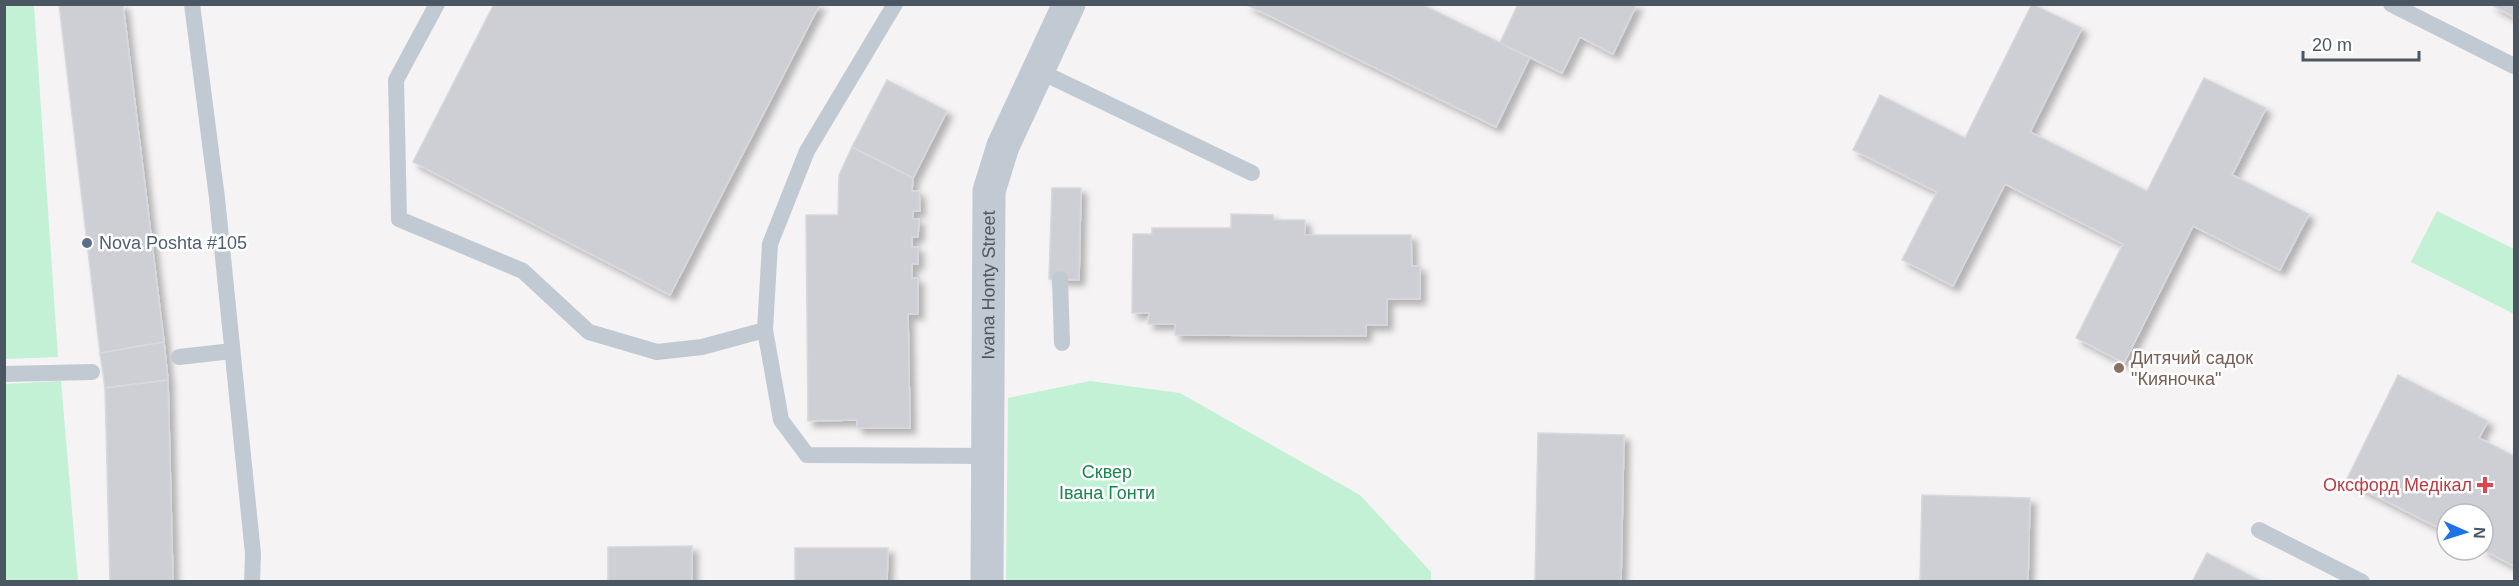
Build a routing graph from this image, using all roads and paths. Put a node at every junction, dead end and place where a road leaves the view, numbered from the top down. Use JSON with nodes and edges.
{"nodes":[{"id":1,"x":192,"y":4,"type":"edge"},
{"id":2,"x":437,"y":4,"type":"edge"},
{"id":3,"x":895,"y":4,"type":"edge"},
{"id":4,"x":1069,"y":4,"type":"edge"},
{"id":5,"x":2391,"y":4,"type":"edge"},
{"id":6,"x":2514,"y":66,"type":"edge"},
{"id":7,"x":1037,"y":70,"type":"junction"},
{"id":8,"x":1252,"y":173,"type":"dead end"},
{"id":9,"x":1060,"y":279,"type":"dead end"},
{"id":10,"x":765,"y":330,"type":"junction"},
{"id":11,"x":1062,"y":344,"type":"dead end"},
{"id":12,"x":232,"y":351,"type":"junction"},
{"id":13,"x":178,"y":357,"type":"dead end"},
{"id":14,"x":92,"y":372,"type":"dead end"},
{"id":15,"x":4,"y":374,"type":"edge"},
{"id":16,"x":989,"y":456,"type":"junction"},
{"id":17,"x":2259,"y":530,"type":"dead end"},
{"id":18,"x":252,"y":582,"type":"edge"},
{"id":19,"x":987,"y":582,"type":"edge"},
{"id":20,"x":2362,"y":582,"type":"edge"}],
"edges":[{"from":1,"to":12,"type":"lane"},
{"from":2,"to":10,"type":"lane"},
{"from":3,"to":10,"type":"lane"},
{"from":4,"to":7,"type":"street","name":"Ivana Honty Street"},
{"from":5,"to":6,"type":"lane"},
{"from":7,"to":8,"type":"lane"},
{"from":7,"to":16,"type":"street","name":"Ivana Honty Street"},
{"from":9,"to":11,"type":"lane"},
{"from":10,"to":16,"type":"lane"},
{"from":12,"to":13,"type":"lane"},
{"from":12,"to":18,"type":"lane"},
{"from":14,"to":15,"type":"lane"},
{"from":16,"to":19,"type":"street","name":"Ivana Honty Street"},
{"from":17,"to":20,"type":"lane"}]}
